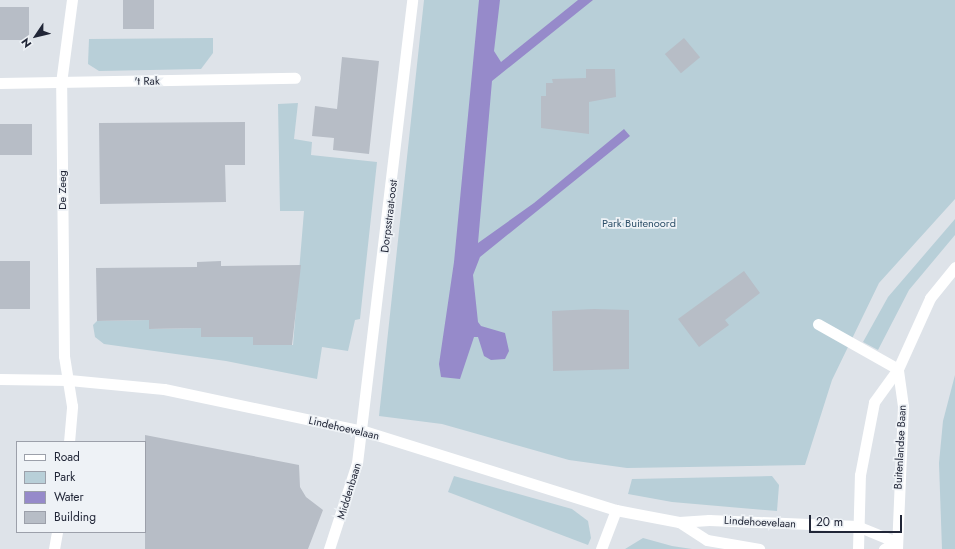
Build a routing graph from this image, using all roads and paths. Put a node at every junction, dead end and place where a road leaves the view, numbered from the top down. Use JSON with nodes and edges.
{"nodes":[{"id":1,"x":72,"y":0,"type":"edge"},
{"id":2,"x":412,"y":0,"type":"edge"},
{"id":3,"x":295,"y":78,"type":"dead end"},
{"id":4,"x":0,"y":83,"type":"edge"},
{"id":5,"x":61,"y":83,"type":"junction"},
{"id":6,"x":955,"y":266,"type":"edge"},
{"id":7,"x":818,"y":324,"type":"dead end"},
{"id":8,"x":898,"y":369,"type":"junction"},
{"id":9,"x":0,"y":379,"type":"edge"},
{"id":10,"x":69,"y":380,"type":"junction"},
{"id":11,"x":364,"y":431,"type":"junction"},
{"id":12,"x":69,"y":441,"type":"edge"},
{"id":13,"x":616,"y":510,"type":"junction"},
{"id":14,"x":679,"y":522,"type":"junction"},
{"id":15,"x":857,"y":526,"type":"junction"},
{"id":16,"x":57,"y":533,"type":"edge"},
{"id":17,"x":897,"y":546,"type":"edge"},
{"id":18,"x":54,"y":549,"type":"edge"},
{"id":19,"x":329,"y":549,"type":"edge"},
{"id":20,"x":601,"y":549,"type":"edge"},
{"id":21,"x":759,"y":549,"type":"edge"},
{"id":22,"x":858,"y":549,"type":"edge"},
{"id":23,"x":884,"y":549,"type":"edge"}],
"edges":[{"from":1,"to":5,"type":"street","name":"De Zeeg"},
{"from":2,"to":11,"type":"street","name":"Dorpsstraat-oost"},
{"from":3,"to":5,"type":"street","name":"'t Rak"},
{"from":4,"to":5,"type":"street","name":"'t Rak"},
{"from":5,"to":10,"type":"street","name":"De Zeeg"},
{"from":6,"to":8,"type":"street"},
{"from":7,"to":8,"type":"street"},
{"from":8,"to":15,"type":"street"},
{"from":8,"to":17,"type":"street","name":"Buitenlandse Baan"},
{"from":9,"to":10,"type":"street","name":"Lindehoevelaan"},
{"from":10,"to":11,"type":"street","name":"Lindehoevelaan"},
{"from":10,"to":12,"type":"street","name":"De Zeeg"},
{"from":11,"to":13,"type":"street","name":"Lindehoevelaan"},
{"from":11,"to":19,"type":"street","name":"Middenbaan"},
{"from":13,"to":14,"type":"street","name":"Lindehoevelaan"},
{"from":13,"to":20,"type":"street"},
{"from":14,"to":15,"type":"street","name":"Lindehoevelaan"},
{"from":14,"to":21,"type":"street","name":"Lindehoevelaan"},
{"from":15,"to":17,"type":"street","name":"Lindehoevelaan"},
{"from":15,"to":22,"type":"street"},
{"from":16,"to":18,"type":"street"},
{"from":17,"to":23,"type":"street"}]}
